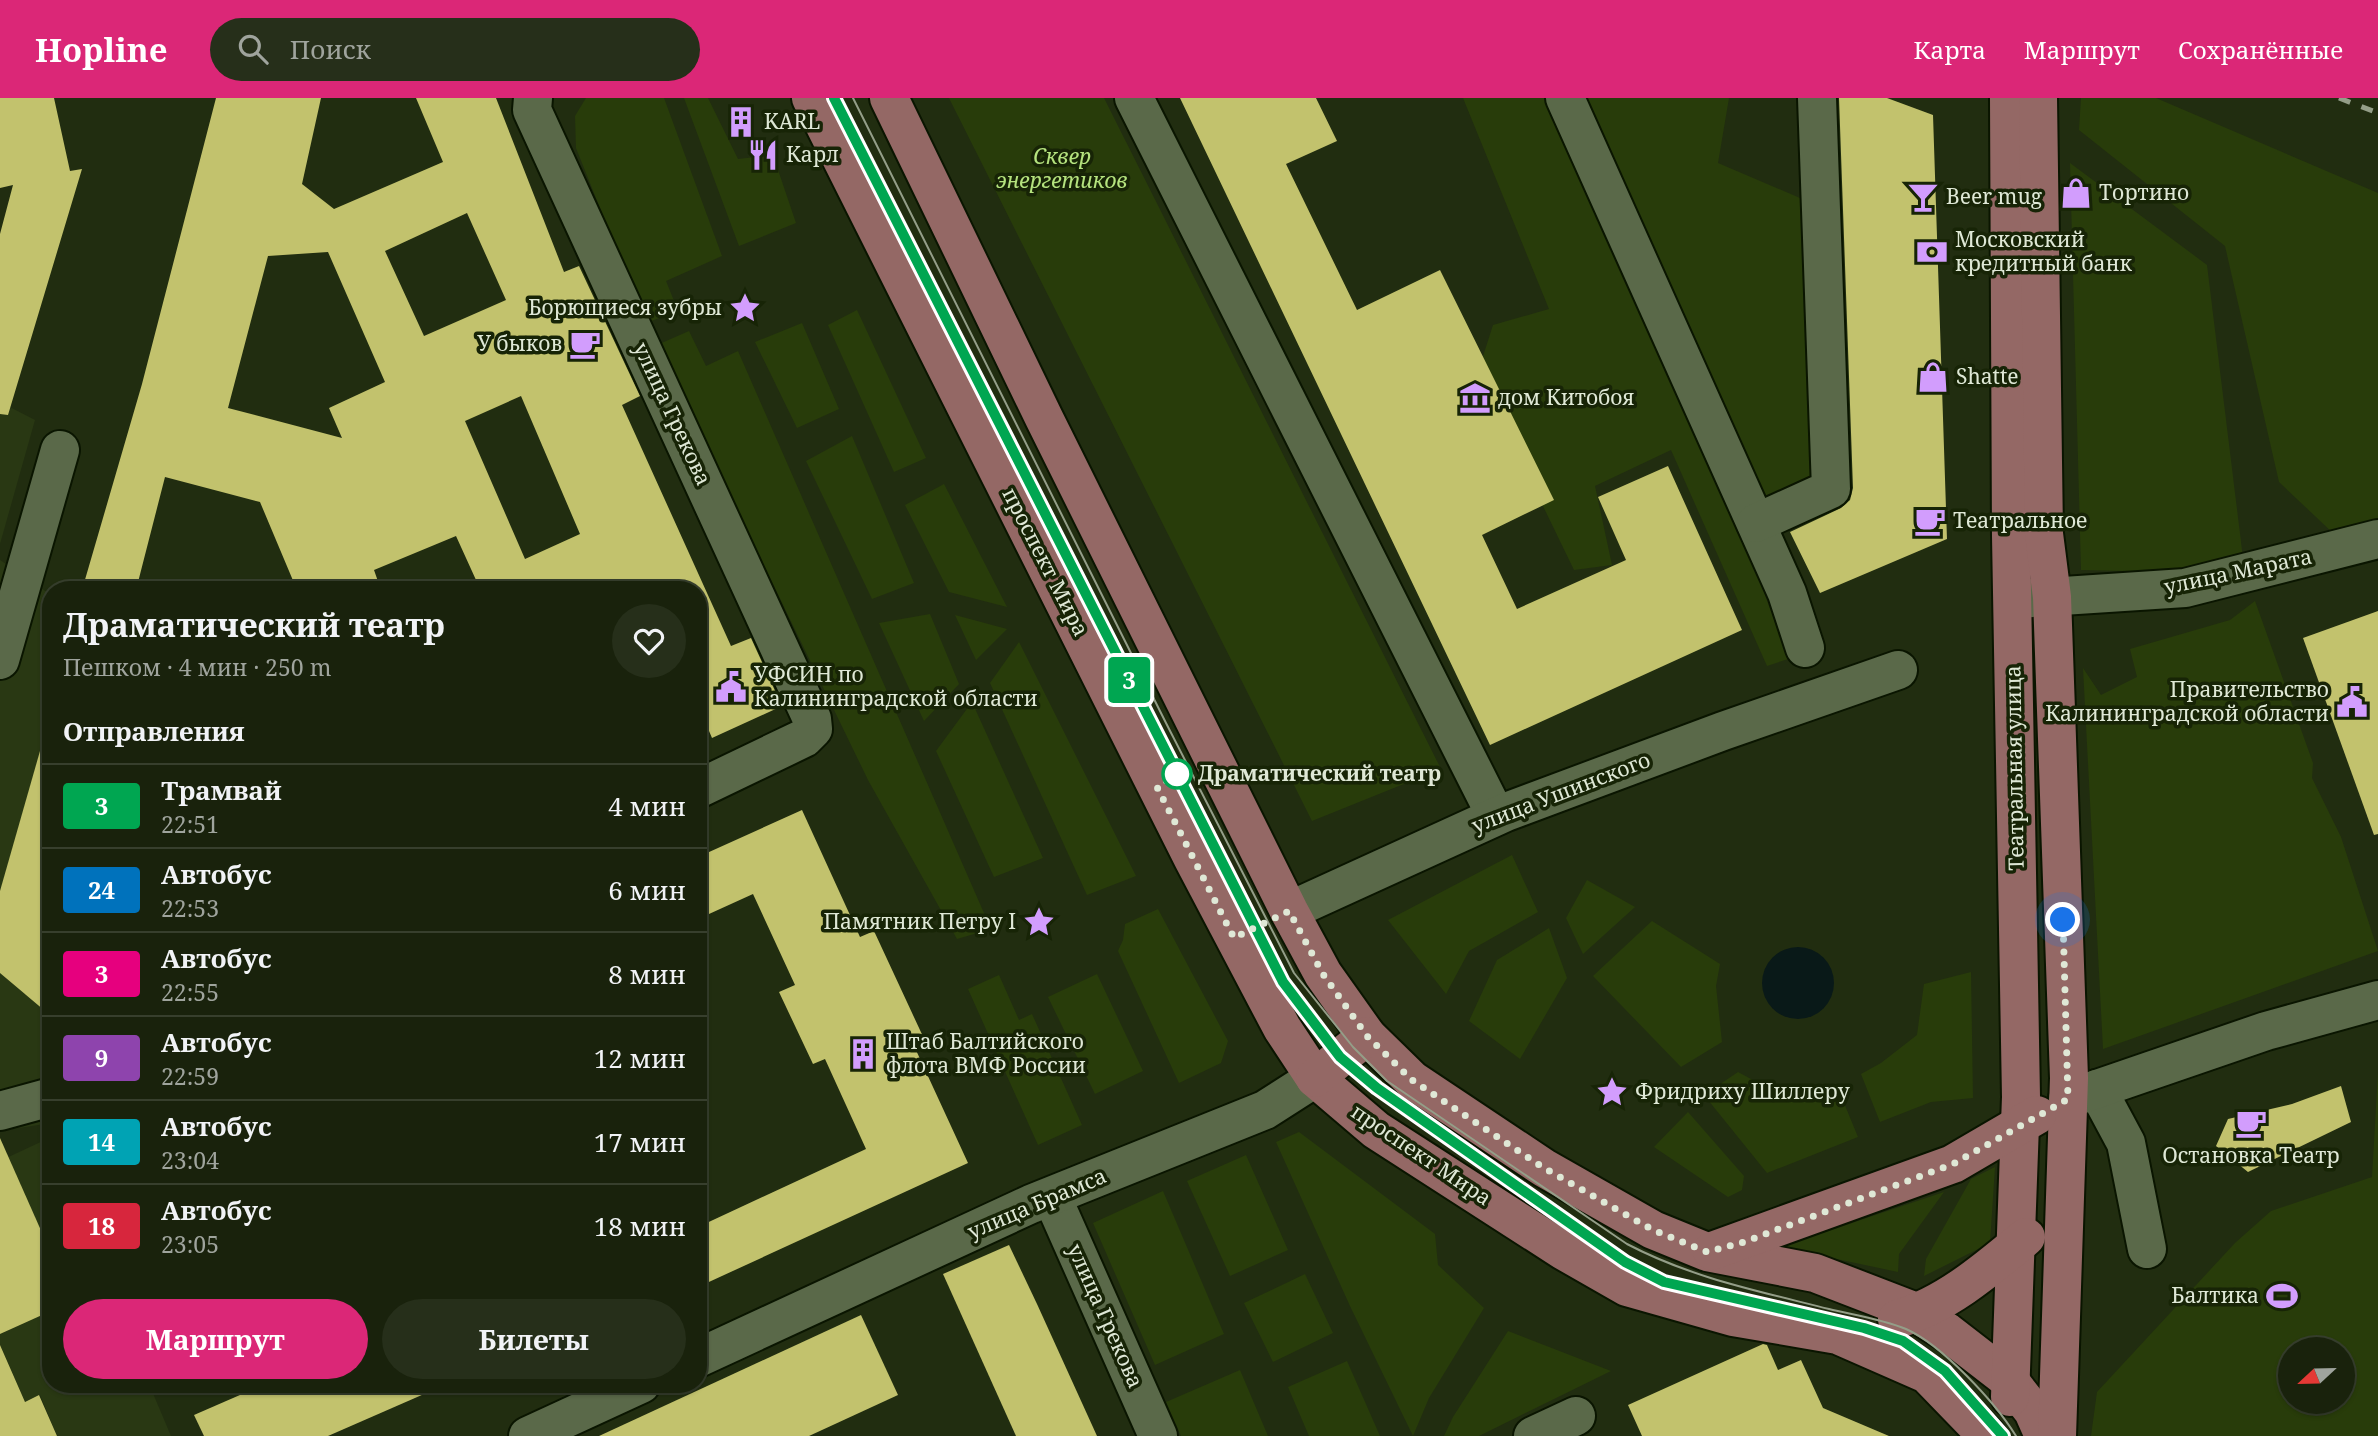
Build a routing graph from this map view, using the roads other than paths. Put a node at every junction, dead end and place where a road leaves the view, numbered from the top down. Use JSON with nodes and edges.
{"nodes":[{"id":1,"x":533,"y":98,"type":"edge"},
{"id":2,"x":811,"y":98,"type":"edge"},
{"id":3,"x":889,"y":98,"type":"edge"},
{"id":4,"x":1134,"y":98,"type":"edge"},
{"id":5,"x":1565,"y":98,"type":"edge"},
{"id":6,"x":1817,"y":98,"type":"edge"},
{"id":7,"x":2009,"y":98,"type":"edge"},
{"id":8,"x":2038,"y":98,"type":"edge"},
{"id":9,"x":60,"y":450,"type":"dead end"},
{"id":10,"x":1756,"y":523,"type":"junction"},
{"id":11,"x":2378,"y":539,"type":"edge"},
{"id":12,"x":2052,"y":597,"type":"junction"},
{"id":13,"x":2012,"y":599,"type":"junction"},
{"id":14,"x":1805,"y":648,"type":"dead end"},
{"id":15,"x":0,"y":660,"type":"edge"},
{"id":16,"x":1898,"y":670,"type":"dead end"},
{"id":17,"x":707,"y":785,"type":"edge"},
{"id":18,"x":1496,"y":816,"type":"junction"},
{"id":19,"x":1289,"y":911,"type":"junction"},
{"id":20,"x":1234,"y":938,"type":"junction"},
{"id":21,"x":2378,"y":1000,"type":"edge"},
{"id":22,"x":1367,"y":1036,"type":"junction"},
{"id":23,"x":1315,"y":1078,"type":"junction"},
{"id":24,"x":2082,"y":1094,"type":"junction"},
{"id":25,"x":42,"y":1099,"type":"edge"},
{"id":26,"x":0,"y":1111,"type":"edge"},
{"id":27,"x":2021,"y":1124,"type":"junction"},
{"id":28,"x":1052,"y":1197,"type":"junction"},
{"id":29,"x":2064,"y":1206,"type":"junction"},
{"id":30,"x":2015,"y":1247,"type":"junction"},
{"id":31,"x":2147,"y":1249,"type":"dead end"},
{"id":32,"x":1707,"y":1252,"type":"junction"},
{"id":33,"x":1916,"y":1312,"type":"junction"},
{"id":34,"x":1838,"y":1335,"type":"junction"},
{"id":35,"x":707,"y":1354,"type":"edge"},
{"id":36,"x":2009,"y":1380,"type":"junction"},
{"id":37,"x":621,"y":1393,"type":"edge"},
{"id":38,"x":1576,"y":1416,"type":"dead end"},
{"id":39,"x":528,"y":1436,"type":"edge"},
{"id":40,"x":1158,"y":1436,"type":"edge"},
{"id":41,"x":1533,"y":1436,"type":"edge"},
{"id":42,"x":1987,"y":1436,"type":"edge"},
{"id":43,"x":2004,"y":1436,"type":"edge"},
{"id":44,"x":2045,"y":1436,"type":"edge"},
{"id":45,"x":2057,"y":1436,"type":"edge"}],
"edges":[{"from":1,"to":17,"type":"street","name":"улица Грекова"},
{"from":2,"to":20,"type":"main road","name":"проспект Мира"},
{"from":3,"to":19,"type":"main road"},
{"from":4,"to":18,"type":"street"},
{"from":5,"to":10,"type":"street"},
{"from":6,"to":10,"type":"street"},
{"from":7,"to":13,"type":"main road","name":"Театральная улица"},
{"from":8,"to":12,"type":"main road","name":"Театральная улица"},
{"from":9,"to":15,"type":"street"},
{"from":10,"to":14,"type":"street"},
{"from":11,"to":12,"type":"street","name":"улица Марата"},
{"from":12,"to":13,"type":"street","name":"улица Марата"},
{"from":12,"to":24,"type":"main road","name":"Театральная улица"},
{"from":13,"to":27,"type":"main road","name":"Театральная улица"},
{"from":16,"to":18,"type":"street","name":"улица Ушинского"},
{"from":18,"to":19,"type":"street","name":"улица Ушинского"},
{"from":19,"to":20,"type":"main road","name":"улица Ушинского"},
{"from":19,"to":22,"type":"main road"},
{"from":20,"to":23,"type":"main road","name":"проспект Мира"},
{"from":21,"to":24,"type":"street"},
{"from":22,"to":23,"type":"main road","name":"улица Брамса"},
{"from":22,"to":32,"type":"main road"},
{"from":23,"to":28,"type":"street","name":"улица Брамса"},
{"from":23,"to":34,"type":"main road","name":"проспект Мира"},
{"from":24,"to":27,"type":"main road"},
{"from":24,"to":29,"type":"main road","name":"Театральная улица"},
{"from":24,"to":31,"type":"street"},
{"from":25,"to":26,"type":"street"},
{"from":27,"to":30,"type":"main road","name":"Театральная улица"},
{"from":27,"to":32,"type":"main road"},
{"from":28,"to":35,"type":"street","name":"улица Брамса"},
{"from":28,"to":40,"type":"street","name":"улица Грекова"},
{"from":29,"to":30,"type":"main road"},
{"from":29,"to":45,"type":"main road","name":"Театральная улица"},
{"from":30,"to":33,"type":"main road"},
{"from":30,"to":36,"type":"main road","name":"Театральная улица"},
{"from":32,"to":33,"type":"main road"},
{"from":33,"to":34,"type":"main road"},
{"from":33,"to":36,"type":"main road"},
{"from":34,"to":42,"type":"main road","name":"проспект Мира"},
{"from":36,"to":43,"type":"main road","name":"Театральная улица"},
{"from":36,"to":44,"type":"main road"},
{"from":37,"to":39,"type":"street"},
{"from":38,"to":41,"type":"street"}]}
